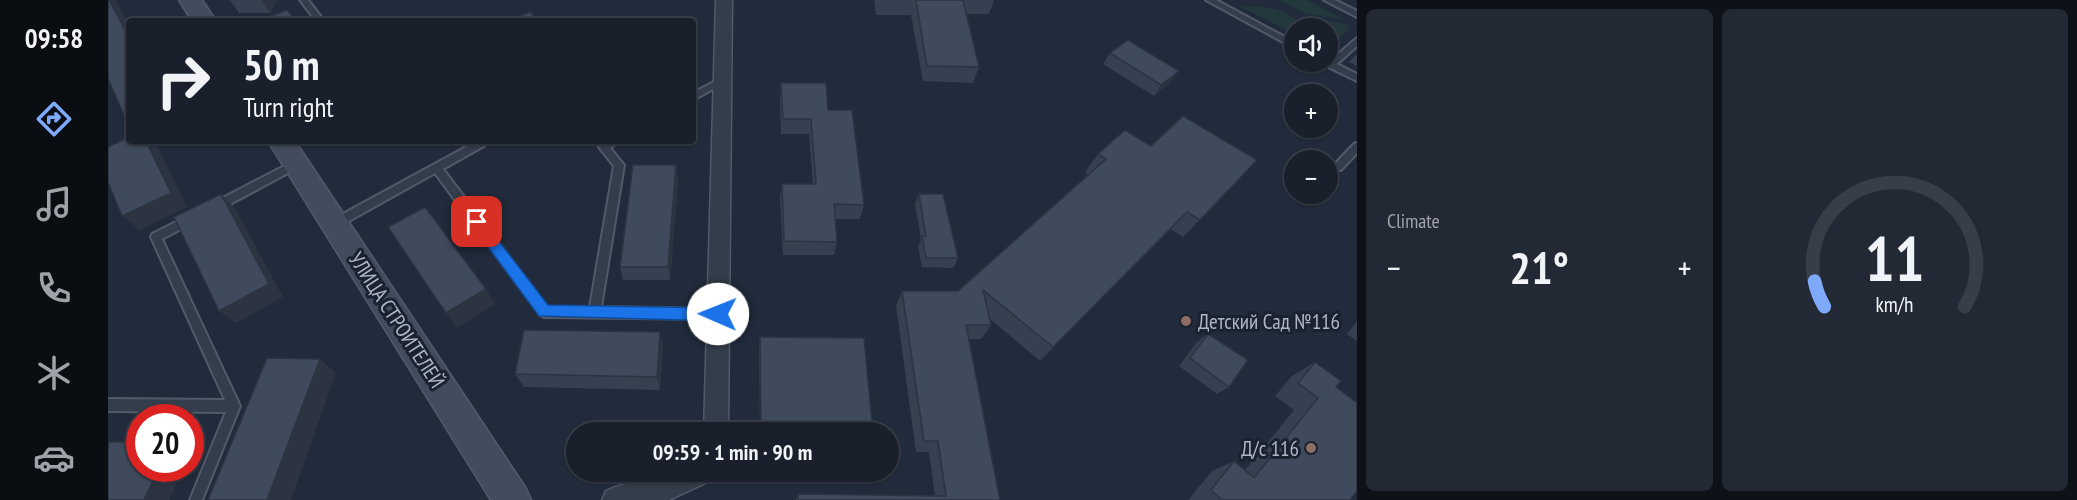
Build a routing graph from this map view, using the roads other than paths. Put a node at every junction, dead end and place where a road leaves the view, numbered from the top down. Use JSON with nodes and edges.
{"nodes":[{"id":1,"x":190,"y":0,"type":"edge"},
{"id":2,"x":304,"y":0,"type":"edge"},
{"id":3,"x":724,"y":0,"type":"edge"},
{"id":4,"x":1328,"y":0,"type":"edge"},
{"id":5,"x":1216,"y":1,"type":"edge"},
{"id":6,"x":1357,"y":14,"type":"edge"},
{"id":7,"x":202,"y":18,"type":"edge"},
{"id":8,"x":318,"y":18,"type":"edge"},
{"id":9,"x":1284,"y":39,"type":"edge"},
{"id":10,"x":1357,"y":41,"type":"edge"},
{"id":11,"x":1338,"y":55,"type":"edge"},
{"id":12,"x":1338,"y":68,"type":"edge"},
{"id":13,"x":1357,"y":78,"type":"edge"},
{"id":14,"x":723,"y":80,"type":"junction"},
{"id":15,"x":696,"y":95,"type":"edge"},
{"id":16,"x":477,"y":144,"type":"edge"},
{"id":17,"x":609,"y":144,"type":"edge"},
{"id":18,"x":1357,"y":147,"type":"edge"},
{"id":19,"x":288,"y":152,"type":"edge"},
{"id":20,"x":436,"y":167,"type":"junction"},
{"id":21,"x":1338,"y":167,"type":"dead end"},
{"id":22,"x":334,"y":224,"type":"junction"},
{"id":23,"x":595,"y":312,"type":"junction"},
{"id":24,"x":718,"y":314,"type":"junction"},
{"id":25,"x":108,"y":405,"type":"edge"},
{"id":26,"x":234,"y":406,"type":"junction"},
{"id":27,"x":716,"y":422,"type":"edge"},
{"id":28,"x":689,"y":482,"type":"edge"},
{"id":29,"x":674,"y":493,"type":"edge"},
{"id":30,"x":196,"y":500,"type":"edge"},
{"id":31,"x":512,"y":500,"type":"edge"},
{"id":32,"x":615,"y":500,"type":"edge"}],
"edges":[{"from":1,"to":7,"type":"street"},
{"from":2,"to":8,"type":"lane"},
{"from":3,"to":14,"type":"street"},
{"from":4,"to":6,"type":"lane"},
{"from":5,"to":9,"type":"lane"},
{"from":10,"to":11,"type":"lane"},
{"from":12,"to":13,"type":"lane"},
{"from":14,"to":15,"type":"lane"},
{"from":14,"to":24,"type":"street"},
{"from":16,"to":20,"type":"lane"},
{"from":17,"to":23,"type":"lane"},
{"from":18,"to":21,"type":"lane"},
{"from":19,"to":22,"type":"street","name":"УЛИЦА СТРОИТЕЛЕЙ"},
{"from":19,"to":26,"type":"lane"},
{"from":20,"to":22,"type":"lane"},
{"from":20,"to":23,"type":"lane"},
{"from":22,"to":31,"type":"street","name":"УЛИЦА СТРОИТЕЛЕЙ"},
{"from":23,"to":24,"type":"lane"},
{"from":24,"to":27,"type":"street"},
{"from":25,"to":26,"type":"lane"},
{"from":26,"to":30,"type":"lane"},
{"from":28,"to":29,"type":"street"},
{"from":29,"to":32,"type":"street"}]}
